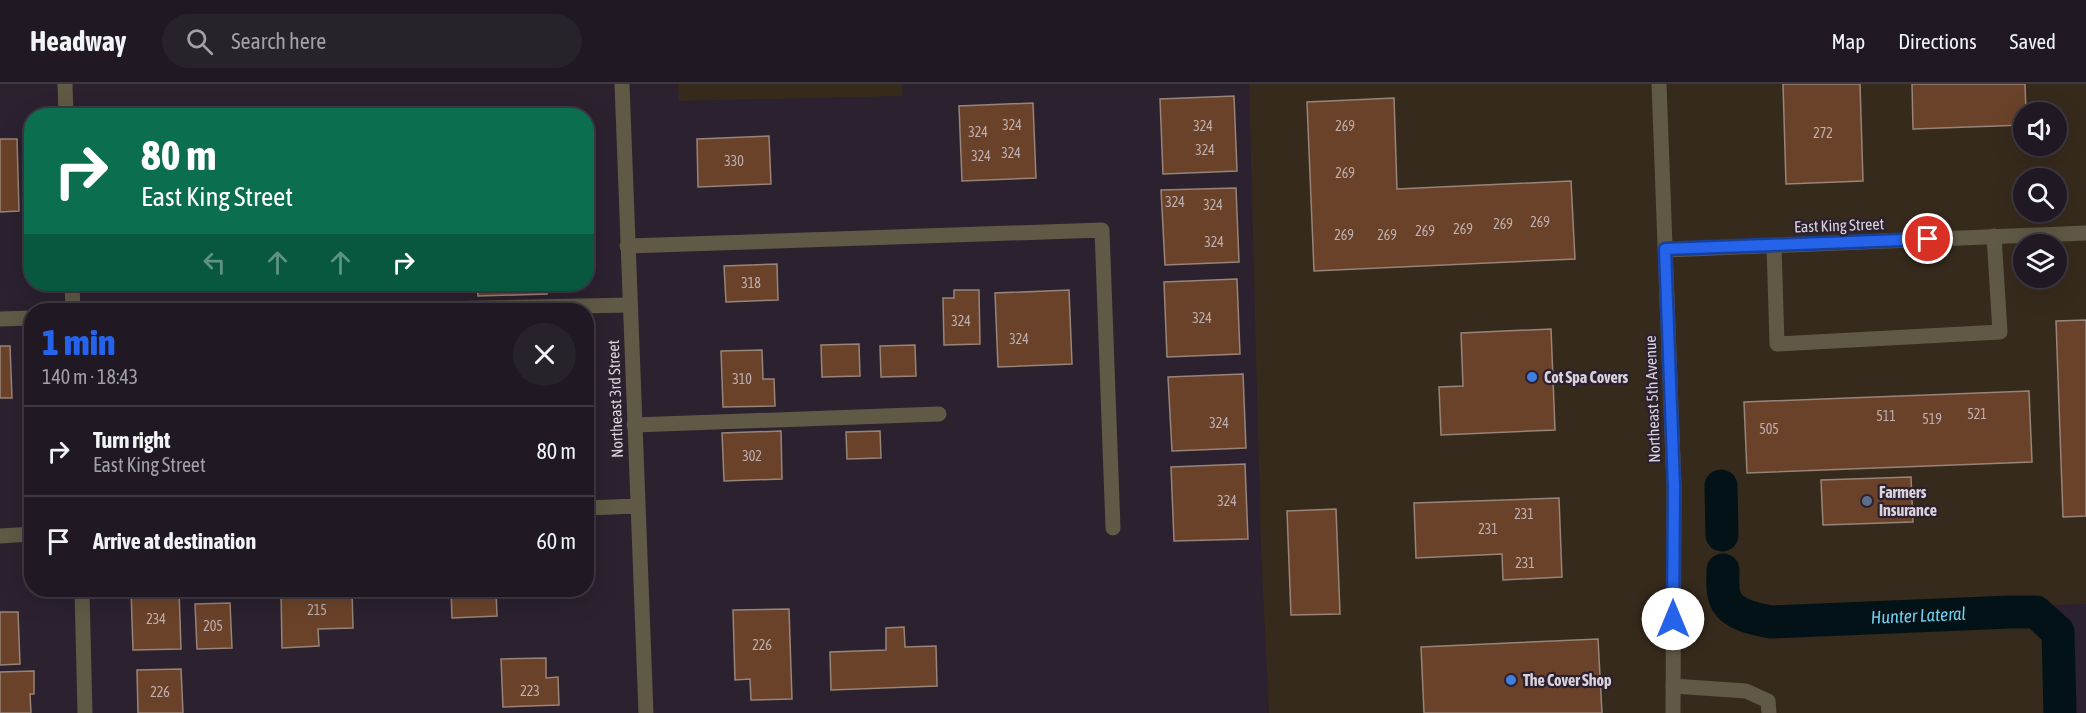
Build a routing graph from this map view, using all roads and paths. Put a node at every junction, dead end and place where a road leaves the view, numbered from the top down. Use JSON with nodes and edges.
{"nodes":[{"id":1,"x":65,"y":84,"type":"edge"},
{"id":2,"x":622,"y":84,"type":"edge"},
{"id":3,"x":1659,"y":84,"type":"edge"},
{"id":4,"x":66,"y":108,"type":"edge"},
{"id":5,"x":2086,"y":233,"type":"edge"},
{"id":6,"x":1994,"y":237,"type":"junction"},
{"id":7,"x":1774,"y":245,"type":"junction"},
{"id":8,"x":627,"y":246,"type":"junction"},
{"id":9,"x":1665,"y":249,"type":"junction"},
{"id":10,"x":630,"y":305,"type":"junction"},
{"id":11,"x":594,"y":306,"type":"edge"},
{"id":12,"x":24,"y":318,"type":"edge"},
{"id":13,"x":0,"y":319,"type":"edge"},
{"id":14,"x":939,"y":414,"type":"dead end"},
{"id":15,"x":634,"y":425,"type":"junction"},
{"id":16,"x":637,"y":506,"type":"junction"},
{"id":17,"x":594,"y":508,"type":"edge"},
{"id":18,"x":1113,"y":528,"type":"dead end"},
{"id":19,"x":24,"y":534,"type":"edge"},
{"id":20,"x":0,"y":536,"type":"edge"},
{"id":21,"x":82,"y":597,"type":"edge"},
{"id":22,"x":1673,"y":686,"type":"junction"},
{"id":23,"x":85,"y":713,"type":"edge"},
{"id":24,"x":646,"y":713,"type":"edge"},
{"id":25,"x":1673,"y":713,"type":"edge"},
{"id":26,"x":1768,"y":713,"type":"edge"}],
"edges":[{"from":1,"to":4,"type":"street"},
{"from":2,"to":8,"type":"street","name":"Northeast 3rd Street"},
{"from":3,"to":9,"type":"street","name":"Northeast 5th Avenue"},
{"from":5,"to":6,"type":"street","name":"East King Street"},
{"from":6,"to":7,"type":"street","name":"East King Street"},
{"from":6,"to":7,"type":"street"},
{"from":7,"to":9,"type":"street","name":"East King Street"},
{"from":8,"to":10,"type":"street","name":"Northeast 3rd Street"},
{"from":8,"to":18,"type":"street"},
{"from":9,"to":22,"type":"street","name":"Northeast 5th Avenue"},
{"from":10,"to":11,"type":"street"},
{"from":10,"to":15,"type":"street","name":"Northeast 3rd Street"},
{"from":12,"to":13,"type":"street"},
{"from":14,"to":15,"type":"street"},
{"from":15,"to":16,"type":"street","name":"Northeast 3rd Street"},
{"from":16,"to":17,"type":"street"},
{"from":16,"to":24,"type":"street","name":"Northeast 3rd Street"},
{"from":19,"to":20,"type":"street"},
{"from":21,"to":23,"type":"street"},
{"from":22,"to":25,"type":"street","name":"Northeast 5th Avenue"},
{"from":22,"to":26,"type":"street"}]}
